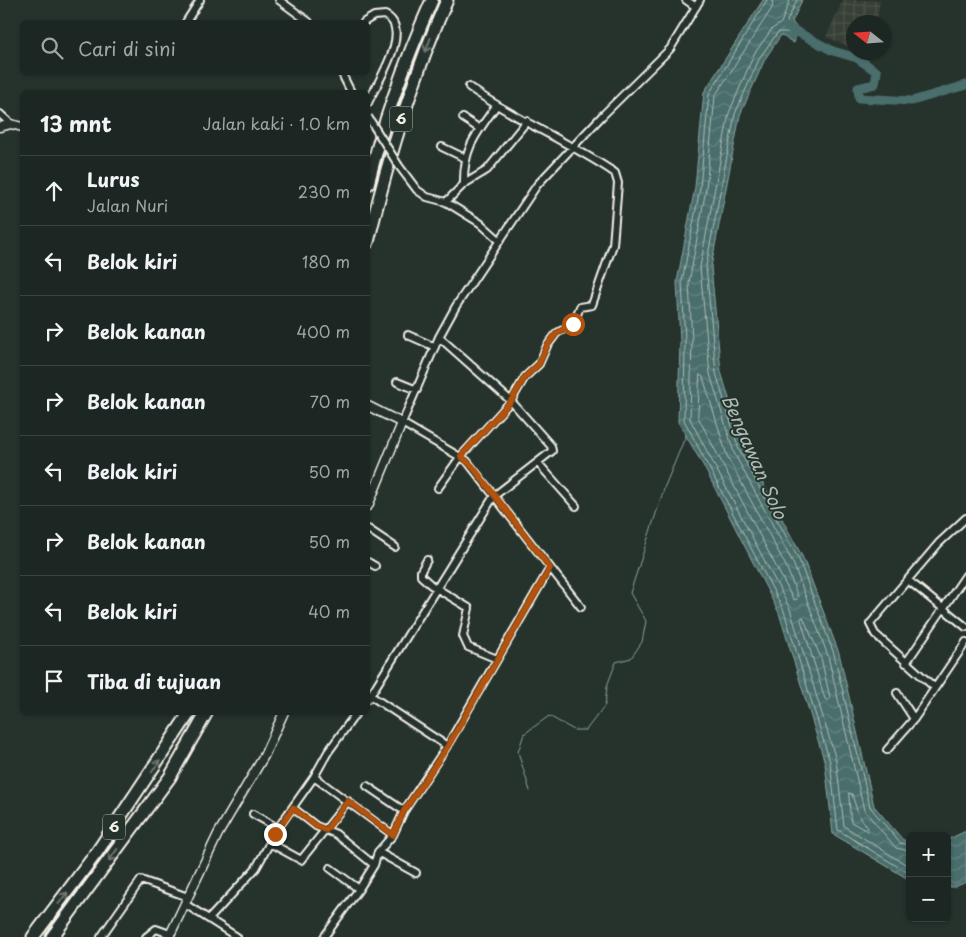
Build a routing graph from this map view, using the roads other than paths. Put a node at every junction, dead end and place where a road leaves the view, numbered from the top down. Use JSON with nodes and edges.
{"nodes":[{"id":1,"x":200,"y":0,"type":"edge"},
{"id":2,"x":279,"y":0,"type":"edge"},
{"id":3,"x":432,"y":0,"type":"edge"},
{"id":4,"x":447,"y":0,"type":"edge"},
{"id":5,"x":686,"y":0,"type":"edge"},
{"id":6,"x":700,"y":0,"type":"edge"},
{"id":7,"x":696,"y":7,"type":"junction"},
{"id":8,"x":299,"y":15,"type":"junction"},
{"id":9,"x":187,"y":20,"type":"edge"},
{"id":10,"x":295,"y":20,"type":"edge"},
{"id":11,"x":306,"y":20,"type":"edge"},
{"id":12,"x":367,"y":20,"type":"edge"},
{"id":13,"x":342,"y":75,"type":"edge"},
{"id":14,"x":469,"y":86,"type":"dead end"},
{"id":15,"x":350,"y":90,"type":"edge"},
{"id":16,"x":370,"y":99,"type":"edge"},
{"id":17,"x":496,"y":106,"type":"junction"},
{"id":18,"x":0,"y":114,"type":"edge"},
{"id":19,"x":463,"y":118,"type":"dead end"},
{"id":20,"x":370,"y":120,"type":"edge"},
{"id":21,"x":526,"y":121,"type":"junction"},
{"id":22,"x":11,"y":124,"type":"junction"},
{"id":23,"x":20,"y":126,"type":"edge"},
{"id":24,"x":0,"y":127,"type":"edge"},
{"id":25,"x":480,"y":129,"type":"junction"},
{"id":26,"x":442,"y":147,"type":"dead end"},
{"id":27,"x":574,"y":148,"type":"junction"},
{"id":28,"x":465,"y":158,"type":"junction"},
{"id":29,"x":370,"y":177,"type":"edge"},
{"id":30,"x":464,"y":184,"type":"junction"},
{"id":31,"x":446,"y":202,"type":"junction"},
{"id":32,"x":370,"y":234,"type":"edge"},
{"id":33,"x":499,"y":240,"type":"junction"},
{"id":34,"x":408,"y":334,"type":"dead end"},
{"id":35,"x":439,"y":337,"type":"junction"},
{"id":36,"x":435,"y":347,"type":"junction"},
{"id":37,"x":397,"y":382,"type":"dead end"},
{"id":38,"x":417,"y":390,"type":"junction"},
{"id":39,"x":511,"y":401,"type":"junction"},
{"id":40,"x":370,"y":407,"type":"edge"},
{"id":41,"x":402,"y":423,"type":"junction"},
{"id":42,"x":461,"y":456,"type":"junction"},
{"id":43,"x":538,"y":463,"type":"junction"},
{"id":44,"x":438,"y":488,"type":"dead end"},
{"id":45,"x":494,"y":496,"type":"junction"},
{"id":46,"x":370,"y":501,"type":"edge"},
{"id":47,"x":576,"y":506,"type":"dead end"},
{"id":48,"x":966,"y":518,"type":"edge"},
{"id":49,"x":370,"y":530,"type":"edge"},
{"id":50,"x":394,"y":548,"type":"dead end"},
{"id":51,"x":427,"y":560,"type":"dead end"},
{"id":52,"x":370,"y":563,"type":"edge"},
{"id":53,"x":375,"y":566,"type":"dead end"},
{"id":54,"x":550,"y":568,"type":"junction"},
{"id":55,"x":966,"y":575,"type":"edge"},
{"id":56,"x":908,"y":580,"type":"junction"},
{"id":57,"x":437,"y":588,"type":"junction"},
{"id":58,"x":581,"y":607,"type":"dead end"},
{"id":59,"x":943,"y":609,"type":"junction"},
{"id":60,"x":966,"y":627,"type":"edge"},
{"id":61,"x":966,"y":642,"type":"edge"},
{"id":62,"x":496,"y":659,"type":"junction"},
{"id":63,"x":906,"y":663,"type":"junction"},
{"id":64,"x":934,"y":687,"type":"junction"},
{"id":65,"x":370,"y":693,"type":"edge"},
{"id":66,"x":897,"y":693,"type":"dead end"},
{"id":67,"x":370,"y":697,"type":"edge"},
{"id":68,"x":188,"y":715,"type":"edge"},
{"id":69,"x":205,"y":715,"type":"edge"},
{"id":70,"x":283,"y":715,"type":"edge"},
{"id":71,"x":355,"y":715,"type":"edge"},
{"id":72,"x":914,"y":719,"type":"junction"},
{"id":73,"x":448,"y":746,"type":"junction"},
{"id":74,"x":887,"y":750,"type":"dead end"},
{"id":75,"x":314,"y":777,"type":"junction"},
{"id":76,"x":367,"y":786,"type":"dead end"},
{"id":77,"x":348,"y":801,"type":"junction"},
{"id":78,"x":293,"y":808,"type":"junction"},
{"id":79,"x":404,"y":811,"type":"junction"},
{"id":80,"x":253,"y":814,"type":"dead end"},
{"id":81,"x":278,"y":828,"type":"junction"},
{"id":82,"x":326,"y":830,"type":"junction"},
{"id":83,"x":393,"y":835,"type":"junction"},
{"id":84,"x":270,"y":843,"type":"junction"},
{"id":85,"x":378,"y":852,"type":"junction"},
{"id":86,"x":374,"y":865,"type":"junction"},
{"id":87,"x":330,"y":868,"type":"dead end"},
{"id":88,"x":416,"y":873,"type":"dead end"},
{"id":89,"x":359,"y":889,"type":"junction"},
{"id":90,"x":187,"y":900,"type":"junction"},
{"id":91,"x":209,"y":918,"type":"junction"},
{"id":92,"x":170,"y":936,"type":"edge"},
{"id":93,"x":33,"y":937,"type":"edge"},
{"id":94,"x":52,"y":937,"type":"edge"},
{"id":95,"x":101,"y":937,"type":"edge"},
{"id":96,"x":146,"y":937,"type":"edge"},
{"id":97,"x":237,"y":937,"type":"edge"},
{"id":98,"x":324,"y":937,"type":"edge"}],
"edges":[{"from":1,"to":9,"type":"street"},
{"from":2,"to":8,"type":"street"},
{"from":3,"to":29,"type":"highway","number":"6"},
{"from":4,"to":32,"type":"highway","number":"6","one_way":true},
{"from":5,"to":7,"type":"street"},
{"from":6,"to":7,"type":"street"},
{"from":7,"to":27,"type":"street"},
{"from":8,"to":10,"type":"street"},
{"from":8,"to":11,"type":"street"},
{"from":12,"to":16,"type":"street"},
{"from":13,"to":15,"type":"street"},
{"from":14,"to":17,"type":"street"},
{"from":17,"to":21,"type":"street"},
{"from":17,"to":25,"type":"street"},
{"from":18,"to":22,"type":"street"},
{"from":19,"to":25,"type":"street"},
{"from":20,"to":31,"type":"street","bridge":true},
{"from":21,"to":27,"type":"street"},
{"from":21,"to":30,"type":"street"},
{"from":22,"to":23,"type":"street"},
{"from":22,"to":24,"type":"street"},
{"from":25,"to":28,"type":"street"},
{"from":26,"to":28,"type":"street"},
{"from":27,"to":33,"type":"street"},
{"from":27,"to":39,"type":"street"},
{"from":28,"to":30,"type":"street"},
{"from":30,"to":31,"type":"street"},
{"from":31,"to":33,"type":"street"},
{"from":33,"to":35,"type":"street"},
{"from":34,"to":36,"type":"street"},
{"from":35,"to":36,"type":"street"},
{"from":35,"to":39,"type":"street"},
{"from":36,"to":38,"type":"street"},
{"from":37,"to":38,"type":"street"},
{"from":38,"to":41,"type":"street"},
{"from":39,"to":42,"type":"street"},
{"from":39,"to":43,"type":"street"},
{"from":40,"to":41,"type":"street"},
{"from":41,"to":42,"type":"street"},
{"from":41,"to":46,"type":"street"},
{"from":42,"to":44,"type":"street"},
{"from":42,"to":45,"type":"street"},
{"from":43,"to":45,"type":"street"},
{"from":43,"to":47,"type":"street"},
{"from":45,"to":54,"type":"street"},
{"from":45,"to":57,"type":"street"},
{"from":48,"to":56,"type":"street"},
{"from":49,"to":50,"type":"street"},
{"from":51,"to":57,"type":"street"},
{"from":52,"to":53,"type":"street"},
{"from":54,"to":58,"type":"street"},
{"from":54,"to":62,"type":"street"},
{"from":55,"to":59,"type":"street"},
{"from":56,"to":59,"type":"street"},
{"from":56,"to":63,"type":"street"},
{"from":57,"to":62,"type":"street"},
{"from":57,"to":65,"type":"street"},
{"from":59,"to":60,"type":"street"},
{"from":59,"to":63,"type":"street"},
{"from":61,"to":64,"type":"street"},
{"from":62,"to":73,"type":"street"},
{"from":63,"to":64,"type":"street"},
{"from":64,"to":72,"type":"street"},
{"from":66,"to":72,"type":"street"},
{"from":67,"to":73,"type":"street"},
{"from":93,"to":68,"type":"highway","number":"6","one_way":true},
{"from":69,"to":94,"type":"highway","number":"6","one_way":true},
{"from":70,"to":90,"type":"street"},
{"from":71,"to":75,"type":"street"},
{"from":72,"to":74,"type":"street"},
{"from":73,"to":79,"type":"street"},
{"from":75,"to":77,"type":"street"},
{"from":75,"to":78,"type":"street"},
{"from":76,"to":79,"type":"street"},
{"from":77,"to":82,"type":"street"},
{"from":77,"to":83,"type":"street"},
{"from":78,"to":81,"type":"street"},
{"from":78,"to":82,"type":"street"},
{"from":79,"to":83,"type":"street"},
{"from":80,"to":81,"type":"street"},
{"from":81,"to":84,"type":"street"},
{"from":82,"to":84,"type":"street"},
{"from":82,"to":86,"type":"street"},
{"from":83,"to":85,"type":"street"},
{"from":84,"to":91,"type":"street"},
{"from":85,"to":86,"type":"street"},
{"from":85,"to":88,"type":"street"},
{"from":86,"to":89,"type":"street"},
{"from":87,"to":89,"type":"street"},
{"from":89,"to":98,"type":"street"},
{"from":90,"to":91,"type":"street"},
{"from":90,"to":92,"type":"street"},
{"from":90,"to":95,"type":"street"},
{"from":91,"to":97,"type":"street"},
{"from":92,"to":96,"type":"street"}]}
